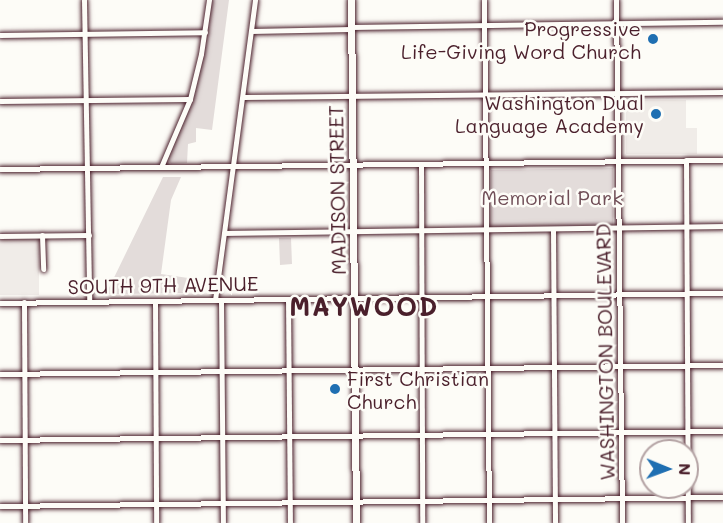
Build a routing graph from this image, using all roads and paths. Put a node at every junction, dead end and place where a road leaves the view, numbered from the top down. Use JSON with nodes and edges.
{"nodes":[{"id":1,"x":84,"y":0,"type":"edge"},
{"id":2,"x":209,"y":0,"type":"edge"},
{"id":3,"x":255,"y":0,"type":"edge"},
{"id":4,"x":351,"y":0,"type":"edge"},
{"id":5,"x":483,"y":0,"type":"edge"},
{"id":6,"x":616,"y":0,"type":"edge"},
{"id":7,"x":723,"y":22,"type":"edge"},
{"id":8,"x":616,"y":24,"type":"junction"},
{"id":9,"x":484,"y":26,"type":"junction"},
{"id":10,"x":351,"y":28,"type":"junction"},
{"id":11,"x":251,"y":31,"type":"junction"},
{"id":12,"x":205,"y":32,"type":"junction"},
{"id":13,"x":85,"y":33,"type":"junction"},
{"id":14,"x":0,"y":35,"type":"edge"},
{"id":15,"x":723,"y":92,"type":"edge"},
{"id":16,"x":617,"y":93,"type":"junction"},
{"id":17,"x":485,"y":94,"type":"junction"},
{"id":18,"x":352,"y":96,"type":"junction"},
{"id":19,"x":243,"y":97,"type":"junction"},
{"id":20,"x":190,"y":99,"type":"junction"},
{"id":21,"x":87,"y":100,"type":"junction"},
{"id":22,"x":0,"y":101,"type":"edge"},
{"id":23,"x":686,"y":160,"type":"junction"},
{"id":24,"x":723,"y":160,"type":"edge"},
{"id":25,"x":618,"y":161,"type":"junction"},
{"id":26,"x":486,"y":164,"type":"junction"},
{"id":27,"x":234,"y":165,"type":"junction"},
{"id":28,"x":353,"y":165,"type":"junction"},
{"id":29,"x":421,"y":165,"type":"junction"},
{"id":30,"x":160,"y":167,"type":"junction"},
{"id":31,"x":87,"y":168,"type":"junction"},
{"id":32,"x":0,"y":169,"type":"edge"},
{"id":33,"x":723,"y":226,"type":"edge"},
{"id":34,"x":687,"y":227,"type":"junction"},
{"id":35,"x":619,"y":228,"type":"junction"},
{"id":36,"x":553,"y":229,"type":"junction"},
{"id":37,"x":487,"y":230,"type":"junction"},
{"id":38,"x":354,"y":231,"type":"junction"},
{"id":39,"x":421,"y":231,"type":"junction"},
{"id":40,"x":225,"y":233,"type":"junction"},
{"id":41,"x":42,"y":235,"type":"junction"},
{"id":42,"x":89,"y":235,"type":"junction"},
{"id":43,"x":0,"y":236,"type":"edge"},
{"id":44,"x":43,"y":269,"type":"dead end"},
{"id":45,"x":687,"y":293,"type":"junction"},
{"id":46,"x":723,"y":293,"type":"edge"},
{"id":47,"x":620,"y":294,"type":"junction"},
{"id":48,"x":554,"y":295,"type":"junction"},
{"id":49,"x":488,"y":296,"type":"junction"},
{"id":50,"x":421,"y":297,"type":"junction"},
{"id":51,"x":355,"y":298,"type":"junction"},
{"id":52,"x":288,"y":299,"type":"junction"},
{"id":53,"x":218,"y":300,"type":"junction"},
{"id":54,"x":155,"y":301,"type":"junction"},
{"id":55,"x":24,"y":302,"type":"junction"},
{"id":56,"x":89,"y":302,"type":"junction"},
{"id":57,"x":0,"y":303,"type":"edge"},
{"id":58,"x":687,"y":365,"type":"junction"},
{"id":59,"x":723,"y":365,"type":"edge"},
{"id":60,"x":620,"y":366,"type":"junction"},
{"id":61,"x":554,"y":367,"type":"junction"},
{"id":62,"x":488,"y":368,"type":"junction"},
{"id":63,"x":422,"y":369,"type":"junction"},
{"id":64,"x":289,"y":370,"type":"junction"},
{"id":65,"x":355,"y":370,"type":"junction"},
{"id":66,"x":222,"y":371,"type":"junction"},
{"id":67,"x":157,"y":372,"type":"junction"},
{"id":68,"x":0,"y":374,"type":"edge"},
{"id":69,"x":24,"y":374,"type":"junction"},
{"id":70,"x":687,"y":431,"type":"junction"},
{"id":71,"x":723,"y":431,"type":"edge"},
{"id":72,"x":621,"y":432,"type":"junction"},
{"id":73,"x":488,"y":434,"type":"junction"},
{"id":74,"x":555,"y":434,"type":"junction"},
{"id":75,"x":422,"y":435,"type":"junction"},
{"id":76,"x":356,"y":436,"type":"junction"},
{"id":77,"x":222,"y":437,"type":"junction"},
{"id":78,"x":289,"y":437,"type":"junction"},
{"id":79,"x":156,"y":438,"type":"junction"},
{"id":80,"x":687,"y":439,"type":"edge"},
{"id":81,"x":0,"y":440,"type":"edge"},
{"id":82,"x":24,"y":440,"type":"junction"},
{"id":83,"x":699,"y":497,"type":"edge"},
{"id":84,"x":723,"y":497,"type":"edge"},
{"id":85,"x":621,"y":498,"type":"junction"},
{"id":86,"x":639,"y":498,"type":"edge"},
{"id":87,"x":555,"y":499,"type":"junction"},
{"id":88,"x":688,"y":499,"type":"edge"},
{"id":89,"x":489,"y":500,"type":"junction"},
{"id":90,"x":422,"y":501,"type":"junction"},
{"id":91,"x":289,"y":502,"type":"junction"},
{"id":92,"x":356,"y":502,"type":"junction"},
{"id":93,"x":223,"y":503,"type":"junction"},
{"id":94,"x":157,"y":504,"type":"junction"},
{"id":95,"x":0,"y":506,"type":"edge"},
{"id":96,"x":25,"y":506,"type":"junction"},
{"id":97,"x":25,"y":523,"type":"edge"},
{"id":98,"x":156,"y":523,"type":"edge"},
{"id":99,"x":223,"y":523,"type":"edge"},
{"id":100,"x":290,"y":523,"type":"edge"},
{"id":101,"x":356,"y":523,"type":"edge"},
{"id":102,"x":422,"y":523,"type":"edge"},
{"id":103,"x":489,"y":523,"type":"edge"},
{"id":104,"x":555,"y":523,"type":"edge"},
{"id":105,"x":621,"y":523,"type":"edge"},
{"id":106,"x":688,"y":523,"type":"edge"}],
"edges":[{"from":1,"to":13,"type":"street"},
{"from":2,"to":12,"type":"street"},
{"from":3,"to":11,"type":"street"},
{"from":4,"to":10,"type":"main road","name":"MADISON STREET"},
{"from":5,"to":9,"type":"street"},
{"from":6,"to":8,"type":"street","name":"WASHINGTON BOULEVARD"},
{"from":7,"to":8,"type":"street"},
{"from":8,"to":9,"type":"street"},
{"from":8,"to":16,"type":"street","name":"WASHINGTON BOULEVARD"},
{"from":9,"to":10,"type":"street"},
{"from":9,"to":17,"type":"street"},
{"from":10,"to":11,"type":"street"},
{"from":10,"to":18,"type":"main road","name":"MADISON STREET"},
{"from":11,"to":19,"type":"street"},
{"from":12,"to":13,"type":"street"},
{"from":12,"to":20,"type":"street"},
{"from":13,"to":14,"type":"street"},
{"from":13,"to":21,"type":"street"},
{"from":15,"to":16,"type":"street"},
{"from":16,"to":17,"type":"street"},
{"from":16,"to":25,"type":"street","name":"WASHINGTON BOULEVARD"},
{"from":17,"to":18,"type":"street"},
{"from":17,"to":26,"type":"street"},
{"from":18,"to":19,"type":"street"},
{"from":18,"to":28,"type":"main road","name":"MADISON STREET"},
{"from":19,"to":27,"type":"street"},
{"from":20,"to":21,"type":"street"},
{"from":20,"to":30,"type":"street"},
{"from":21,"to":22,"type":"street"},
{"from":21,"to":31,"type":"street"},
{"from":23,"to":24,"type":"street"},
{"from":23,"to":25,"type":"street"},
{"from":23,"to":34,"type":"street"},
{"from":25,"to":26,"type":"street"},
{"from":25,"to":35,"type":"street","name":"WASHINGTON BOULEVARD"},
{"from":26,"to":29,"type":"street"},
{"from":26,"to":37,"type":"street"},
{"from":27,"to":28,"type":"street"},
{"from":27,"to":30,"type":"street"},
{"from":27,"to":40,"type":"street"},
{"from":28,"to":29,"type":"street"},
{"from":28,"to":38,"type":"main road","name":"MADISON STREET"},
{"from":29,"to":39,"type":"street"},
{"from":30,"to":31,"type":"street"},
{"from":31,"to":32,"type":"street"},
{"from":31,"to":42,"type":"street"},
{"from":33,"to":34,"type":"street"},
{"from":34,"to":35,"type":"street"},
{"from":34,"to":45,"type":"street"},
{"from":35,"to":36,"type":"street"},
{"from":35,"to":47,"type":"street","name":"WASHINGTON BOULEVARD"},
{"from":36,"to":37,"type":"street"},
{"from":36,"to":48,"type":"street"},
{"from":37,"to":39,"type":"street"},
{"from":37,"to":49,"type":"street"},
{"from":38,"to":39,"type":"street"},
{"from":38,"to":40,"type":"street"},
{"from":38,"to":51,"type":"main road","name":"MADISON STREET"},
{"from":39,"to":50,"type":"street"},
{"from":40,"to":53,"type":"street"},
{"from":41,"to":42,"type":"street"},
{"from":41,"to":43,"type":"street"},
{"from":41,"to":44,"type":"street"},
{"from":42,"to":56,"type":"street"},
{"from":45,"to":46,"type":"street","name":"SOUTH 9TH AVENUE"},
{"from":45,"to":47,"type":"street","name":"SOUTH 9TH AVENUE"},
{"from":45,"to":58,"type":"street"},
{"from":47,"to":48,"type":"street","name":"SOUTH 9TH AVENUE"},
{"from":47,"to":60,"type":"street","name":"WASHINGTON BOULEVARD"},
{"from":48,"to":49,"type":"street","name":"SOUTH 9TH AVENUE"},
{"from":48,"to":61,"type":"street"},
{"from":49,"to":50,"type":"street","name":"SOUTH 9TH AVENUE"},
{"from":49,"to":62,"type":"street"},
{"from":50,"to":51,"type":"street","name":"SOUTH 9TH AVENUE"},
{"from":50,"to":63,"type":"street"},
{"from":51,"to":52,"type":"street","name":"SOUTH 9TH AVENUE"},
{"from":51,"to":65,"type":"main road","name":"MADISON STREET"},
{"from":52,"to":53,"type":"street","name":"SOUTH 9TH AVENUE"},
{"from":52,"to":64,"type":"street"},
{"from":53,"to":54,"type":"street","name":"SOUTH 9TH AVENUE"},
{"from":53,"to":66,"type":"street"},
{"from":54,"to":56,"type":"street","name":"SOUTH 9TH AVENUE"},
{"from":54,"to":67,"type":"street"},
{"from":55,"to":56,"type":"street","name":"SOUTH 9TH AVENUE"},
{"from":55,"to":57,"type":"street","name":"SOUTH 9TH AVENUE"},
{"from":55,"to":69,"type":"street"},
{"from":58,"to":59,"type":"street"},
{"from":58,"to":60,"type":"street"},
{"from":58,"to":70,"type":"street"},
{"from":60,"to":61,"type":"street"},
{"from":60,"to":72,"type":"street","name":"WASHINGTON BOULEVARD"},
{"from":61,"to":62,"type":"street"},
{"from":61,"to":74,"type":"street"},
{"from":62,"to":63,"type":"street"},
{"from":62,"to":73,"type":"street"},
{"from":63,"to":65,"type":"street"},
{"from":63,"to":75,"type":"street"},
{"from":64,"to":65,"type":"street"},
{"from":64,"to":66,"type":"street"},
{"from":64,"to":78,"type":"street"},
{"from":65,"to":76,"type":"main road","name":"MADISON STREET"},
{"from":66,"to":67,"type":"street"},
{"from":66,"to":77,"type":"street"},
{"from":67,"to":69,"type":"street"},
{"from":67,"to":79,"type":"street"},
{"from":68,"to":69,"type":"street"},
{"from":69,"to":82,"type":"street"},
{"from":70,"to":71,"type":"street"},
{"from":70,"to":72,"type":"street"},
{"from":70,"to":80,"type":"street"},
{"from":72,"to":74,"type":"street"},
{"from":72,"to":85,"type":"street","name":"WASHINGTON BOULEVARD"},
{"from":73,"to":74,"type":"street"},
{"from":73,"to":75,"type":"street"},
{"from":73,"to":89,"type":"street"},
{"from":74,"to":87,"type":"street"},
{"from":75,"to":76,"type":"street"},
{"from":75,"to":90,"type":"street"},
{"from":76,"to":78,"type":"street"},
{"from":76,"to":92,"type":"main road","name":"MADISON STREET"},
{"from":77,"to":78,"type":"street"},
{"from":77,"to":79,"type":"street"},
{"from":77,"to":93,"type":"street"},
{"from":78,"to":91,"type":"street"},
{"from":79,"to":82,"type":"street"},
{"from":79,"to":94,"type":"street"},
{"from":81,"to":82,"type":"street"},
{"from":82,"to":96,"type":"street"},
{"from":83,"to":84,"type":"street"},
{"from":85,"to":86,"type":"street"},
{"from":85,"to":87,"type":"street"},
{"from":85,"to":105,"type":"street","name":"WASHINGTON BOULEVARD"},
{"from":87,"to":89,"type":"street"},
{"from":87,"to":104,"type":"street"},
{"from":88,"to":106,"type":"street"},
{"from":89,"to":90,"type":"street"},
{"from":89,"to":103,"type":"street"},
{"from":90,"to":92,"type":"street"},
{"from":90,"to":102,"type":"street"},
{"from":91,"to":92,"type":"street"},
{"from":91,"to":93,"type":"street"},
{"from":91,"to":100,"type":"street"},
{"from":92,"to":101,"type":"main road","name":"MADISON STREET"},
{"from":93,"to":94,"type":"street"},
{"from":93,"to":99,"type":"street"},
{"from":94,"to":96,"type":"street"},
{"from":94,"to":98,"type":"street"},
{"from":95,"to":96,"type":"street"},
{"from":96,"to":97,"type":"street"}]}
